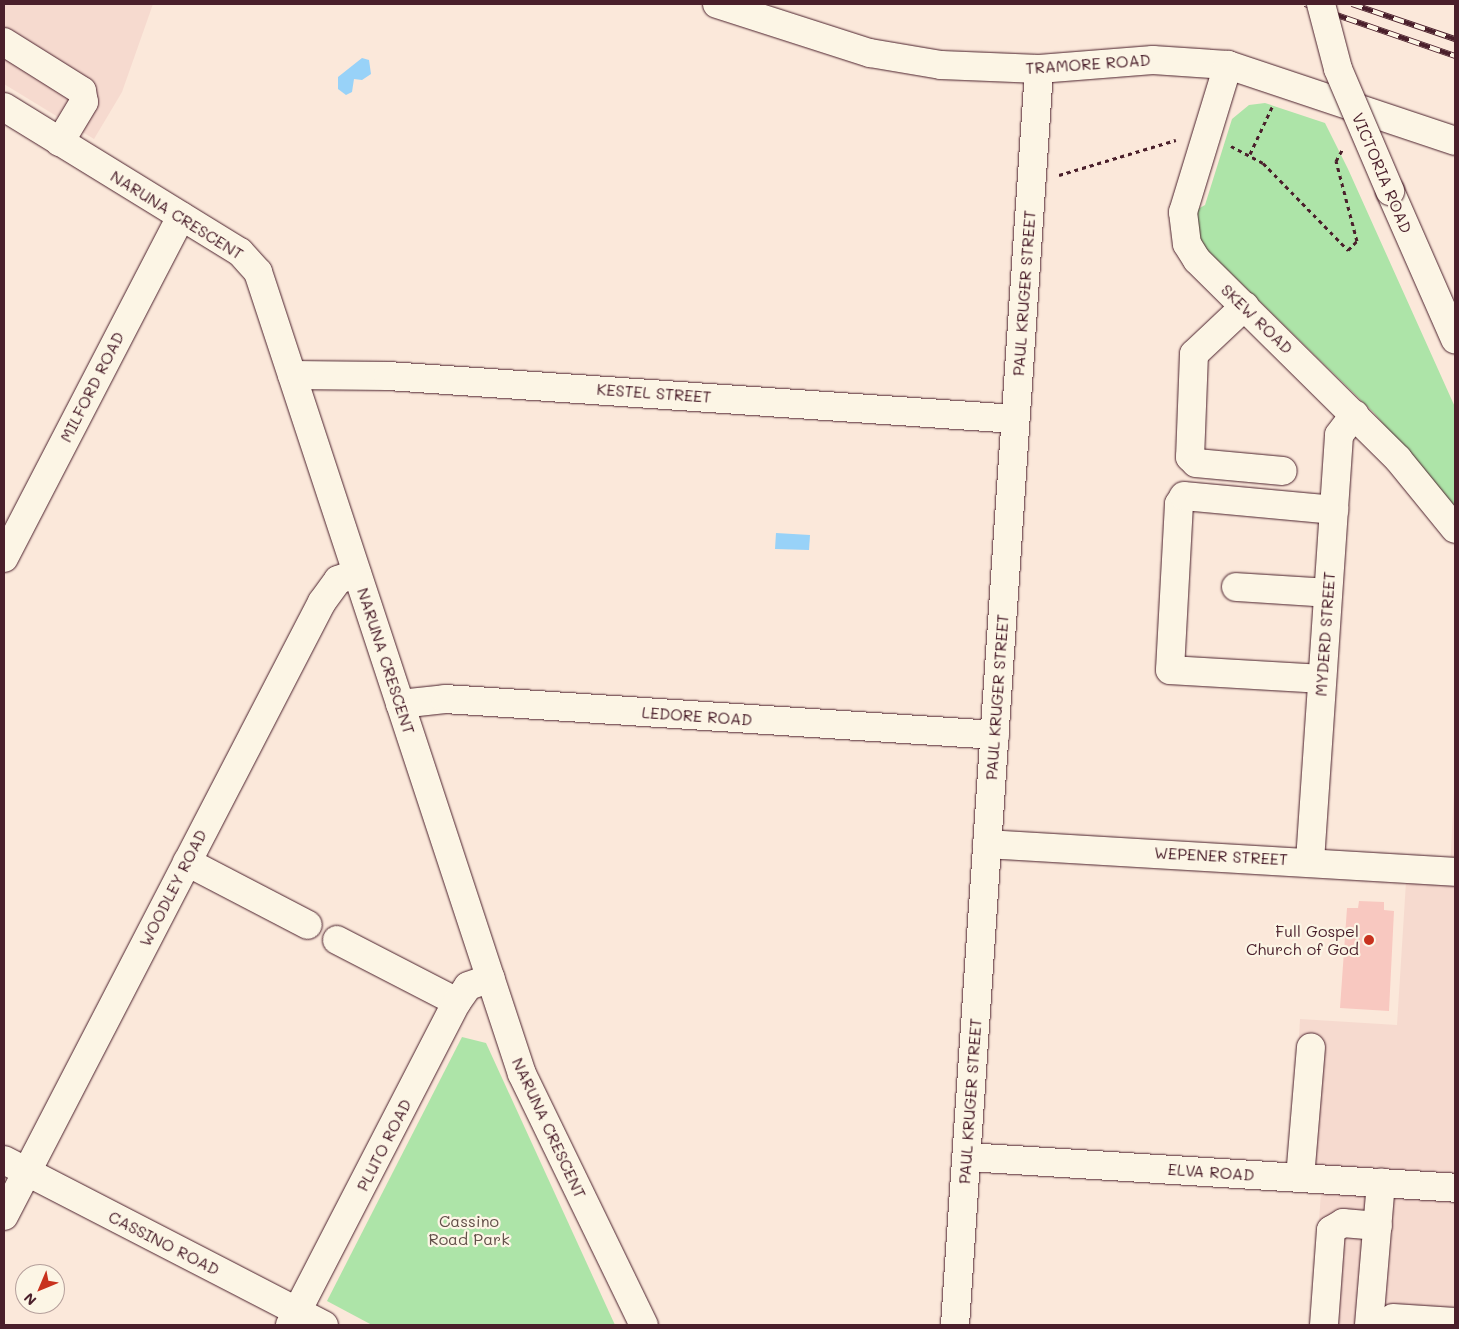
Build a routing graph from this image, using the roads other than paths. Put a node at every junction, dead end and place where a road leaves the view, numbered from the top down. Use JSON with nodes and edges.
{"nodes":[{"id":1,"x":717,"y":4,"type":"edge"},
{"id":2,"x":1321,"y":4,"type":"edge"},
{"id":3,"x":4,"y":42,"type":"edge"},
{"id":4,"x":1228,"y":65,"type":"junction"},
{"id":5,"x":1039,"y":69,"type":"junction"},
{"id":6,"x":4,"y":108,"type":"edge"},
{"id":7,"x":1455,"y":141,"type":"edge"},
{"id":8,"x":60,"y":142,"type":"junction"},
{"id":9,"x":180,"y":216,"type":"junction"},
{"id":10,"x":1244,"y":306,"type":"junction"},
{"id":11,"x":1455,"y":339,"type":"edge"},
{"id":12,"x":292,"y":375,"type":"junction"},
{"id":13,"x":1355,"y":414,"type":"junction"},
{"id":14,"x":1016,"y":419,"type":"junction"},
{"id":15,"x":1283,"y":471,"type":"dead end"},
{"id":16,"x":1334,"y":510,"type":"junction"},
{"id":17,"x":1455,"y":529,"type":"edge"},
{"id":18,"x":4,"y":558,"type":"edge"},
{"id":19,"x":358,"y":573,"type":"junction"},
{"id":20,"x":1236,"y":587,"type":"dead end"},
{"id":21,"x":1328,"y":593,"type":"junction"},
{"id":22,"x":1322,"y":679,"type":"junction"},
{"id":23,"x":400,"y":704,"type":"junction"},
{"id":24,"x":994,"y":735,"type":"junction"},
{"id":25,"x":987,"y":844,"type":"junction"},
{"id":26,"x":1310,"y":860,"type":"junction"},
{"id":27,"x":187,"y":862,"type":"junction"},
{"id":28,"x":1455,"y":872,"type":"edge"},
{"id":29,"x":308,"y":925,"type":"dead end"},
{"id":30,"x":336,"y":940,"type":"dead end"},
{"id":31,"x":491,"y":978,"type":"junction"},
{"id":32,"x":457,"y":1002,"type":"junction"},
{"id":33,"x":1310,"y":1047,"type":"dead end"},
{"id":34,"x":966,"y":1157,"type":"junction"},
{"id":35,"x":15,"y":1166,"type":"edge"},
{"id":36,"x":1300,"y":1178,"type":"junction"},
{"id":37,"x":1381,"y":1183,"type":"junction"},
{"id":38,"x":1455,"y":1188,"type":"edge"},
{"id":39,"x":4,"y":1216,"type":"edge"},
{"id":40,"x":1378,"y":1226,"type":"junction"},
{"id":41,"x":294,"y":1318,"type":"edge"},
{"id":42,"x":1381,"y":1322,"type":"edge"},
{"id":43,"x":1455,"y":1322,"type":"edge"},
{"id":44,"x":324,"y":1325,"type":"edge"},
{"id":45,"x":644,"y":1325,"type":"edge"},
{"id":46,"x":955,"y":1325,"type":"edge"},
{"id":47,"x":1324,"y":1325,"type":"edge"}],
"edges":[{"from":1,"to":5,"type":"street","name":"TRAMORE ROAD"},
{"from":2,"to":11,"type":"street","name":"VICTORIA ROAD","bridge":true},
{"from":3,"to":8,"type":"street"},
{"from":4,"to":5,"type":"street","name":"TRAMORE ROAD"},
{"from":4,"to":7,"type":"street","name":"TRAMORE ROAD"},
{"from":4,"to":10,"type":"street","name":"SKEW ROAD"},
{"from":5,"to":14,"type":"street","name":"PAUL KRUGER STREET"},
{"from":6,"to":8,"type":"street","name":"NARUNA CRESCENT"},
{"from":8,"to":9,"type":"street","name":"NARUNA CRESCENT"},
{"from":9,"to":12,"type":"street","name":"NARUNA CRESCENT"},
{"from":9,"to":18,"type":"street","name":"MILFORD ROAD"},
{"from":10,"to":13,"type":"street","name":"SKEW ROAD"},
{"from":10,"to":15,"type":"street"},
{"from":12,"to":14,"type":"street","name":"KESTEL STREET"},
{"from":12,"to":19,"type":"street","name":"NARUNA CRESCENT"},
{"from":13,"to":16,"type":"street","name":"MYDERD STREET"},
{"from":13,"to":17,"type":"street","name":"SKEW ROAD"},
{"from":14,"to":24,"type":"street","name":"PAUL KRUGER STREET"},
{"from":16,"to":21,"type":"street","name":"MYDERD STREET"},
{"from":16,"to":22,"type":"street"},
{"from":19,"to":23,"type":"street","name":"NARUNA CRESCENT"},
{"from":19,"to":27,"type":"street","name":"WOODLEY ROAD"},
{"from":20,"to":21,"type":"street"},
{"from":21,"to":22,"type":"street","name":"MYDERD STREET"},
{"from":22,"to":26,"type":"street","name":"MYDERD STREET"},
{"from":23,"to":24,"type":"street","name":"LEDORE ROAD"},
{"from":23,"to":31,"type":"street","name":"NARUNA CRESCENT"},
{"from":24,"to":25,"type":"street","name":"PAUL KRUGER STREET"},
{"from":25,"to":26,"type":"street","name":"WEPENER STREET"},
{"from":25,"to":34,"type":"street","name":"PAUL KRUGER STREET"},
{"from":26,"to":28,"type":"street","name":"WEPENER STREET"},
{"from":27,"to":29,"type":"street"},
{"from":27,"to":35,"type":"street","name":"WOODLEY ROAD"},
{"from":30,"to":32,"type":"street"},
{"from":31,"to":32,"type":"street","name":"PLUTO ROAD"},
{"from":31,"to":45,"type":"street","name":"NARUNA CRESCENT"},
{"from":32,"to":41,"type":"street","name":"PLUTO ROAD"},
{"from":33,"to":36,"type":"street"},
{"from":34,"to":36,"type":"street","name":"ELVA ROAD"},
{"from":34,"to":46,"type":"street","name":"PAUL KRUGER STREET"},
{"from":35,"to":39,"type":"street","name":"WOODLEY ROAD"},
{"from":35,"to":41,"type":"street","name":"CASSINO ROAD"},
{"from":36,"to":37,"type":"street","name":"ELVA ROAD"},
{"from":37,"to":38,"type":"street","name":"ELVA ROAD"},
{"from":37,"to":40,"type":"street"},
{"from":40,"to":42,"type":"street"},
{"from":40,"to":47,"type":"street"},
{"from":41,"to":44,"type":"street","name":"CASSINO ROAD"},
{"from":42,"to":43,"type":"street"}]}
